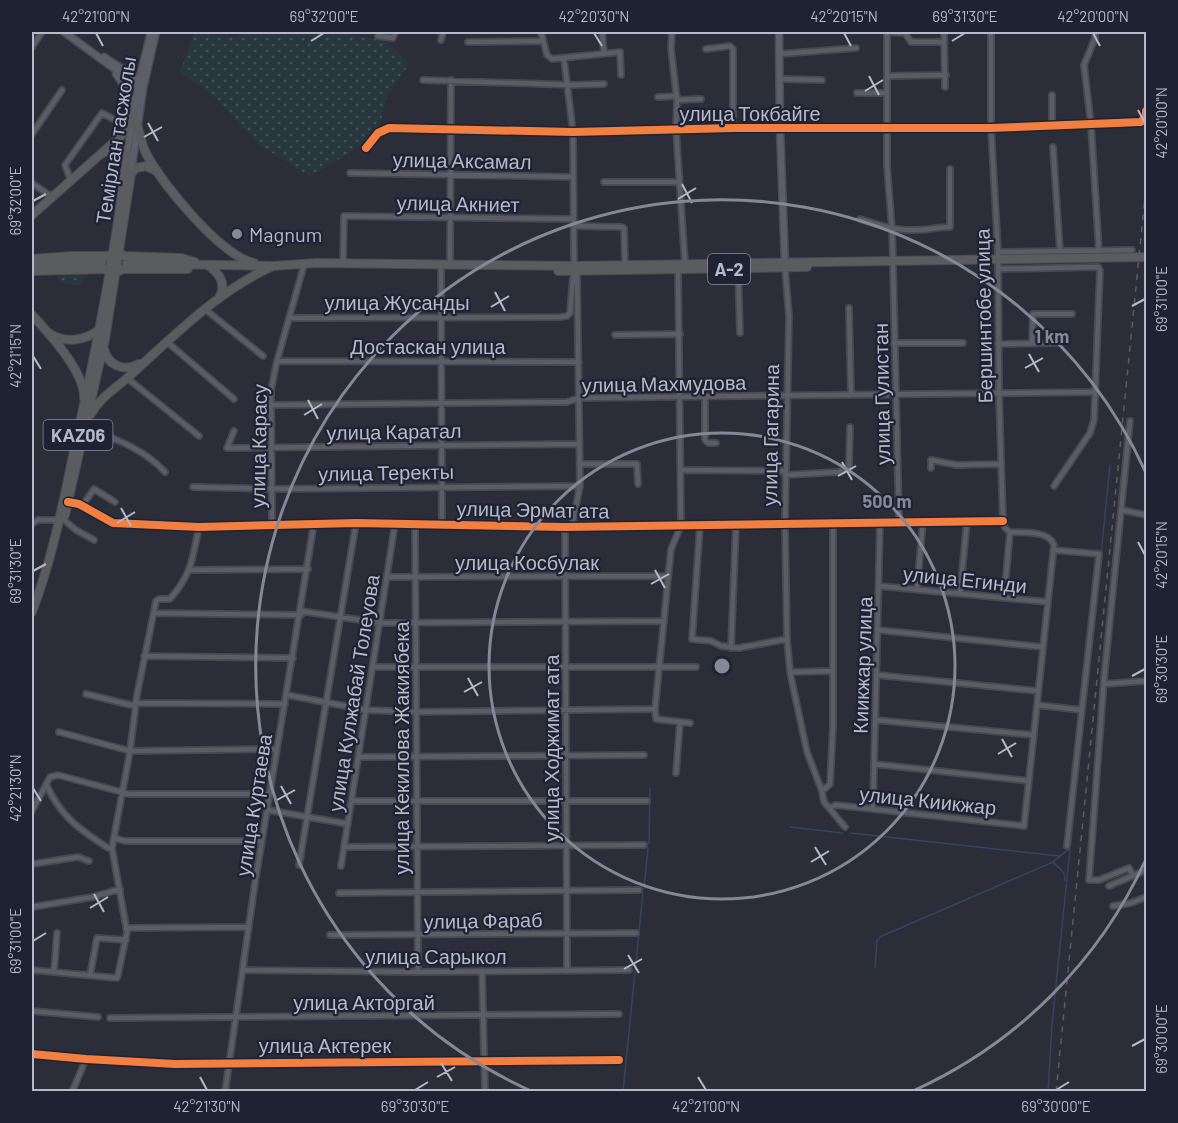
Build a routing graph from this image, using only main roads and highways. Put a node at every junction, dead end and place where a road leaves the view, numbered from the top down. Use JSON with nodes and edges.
{"nodes":[{"id":1,"x":64,"y":32,"type":"edge"},
{"id":2,"x":71,"y":32,"type":"edge"},
{"id":3,"x":151,"y":32,"type":"edge"},
{"id":4,"x":156,"y":32,"type":"edge"},
{"id":5,"x":779,"y":32,"type":"edge"},
{"id":6,"x":110,"y":66,"type":"junction"},
{"id":7,"x":141,"y":84,"type":"junction"},
{"id":8,"x":134,"y":113,"type":"junction"},
{"id":9,"x":137,"y":124,"type":"junction"},
{"id":10,"x":101,"y":154,"type":"junction"},
{"id":11,"x":128,"y":154,"type":"junction"},
{"id":12,"x":158,"y":172,"type":"junction"},
{"id":13,"x":131,"y":174,"type":"junction"},
{"id":14,"x":32,"y":215,"type":"edge"},
{"id":15,"x":230,"y":251,"type":"junction"},
{"id":16,"x":32,"y":259,"type":"edge"},
{"id":17,"x":1146,"y":259,"type":"edge"},
{"id":18,"x":115,"y":262,"type":"junction"},
{"id":19,"x":32,"y":265,"type":"edge"},
{"id":20,"x":325,"y":265,"type":"junction"},
{"id":21,"x":785,"y":265,"type":"junction"},
{"id":22,"x":210,"y":266,"type":"junction"},
{"id":23,"x":225,"y":266,"type":"junction"},
{"id":24,"x":273,"y":266,"type":"junction"},
{"id":25,"x":576,"y":269,"type":"junction"},
{"id":26,"x":32,"y":272,"type":"edge"},
{"id":27,"x":208,"y":308,"type":"junction"},
{"id":28,"x":32,"y":315,"type":"edge"},
{"id":29,"x":100,"y":329,"type":"junction"},
{"id":30,"x":46,"y":330,"type":"junction"},
{"id":31,"x":104,"y":345,"type":"junction"},
{"id":32,"x":145,"y":360,"type":"junction"},
{"id":33,"x":84,"y":423,"type":"junction"},
{"id":34,"x":61,"y":520,"type":"junction"},
{"id":35,"x":32,"y":612,"type":"edge"},
{"id":36,"x":32,"y":622,"type":"edge"}],
"edges":[{"from":1,"to":6,"type":"main road"},
{"from":2,"to":7,"type":"main road"},
{"from":3,"to":7,"type":"main road","name":"Темірлан тасжолы"},
{"from":4,"to":7,"type":"main road","name":"Темірлан тасжолы"},
{"from":5,"to":21,"type":"main road","name":"улица Гагарина"},
{"from":6,"to":7,"type":"main road"},
{"from":6,"to":8,"type":"main road"},
{"from":7,"to":8,"type":"main road","name":"Темірлан тасжолы"},
{"from":7,"to":9,"type":"main road","name":"Темірлан тасжолы"},
{"from":8,"to":10,"type":"highway"},
{"from":8,"to":11,"type":"main road","name":"Темірлан тасжолы"},
{"from":9,"to":12,"type":"highway"},
{"from":9,"to":13,"type":"main road","name":"Темірлан тасжолы"},
{"from":10,"to":11,"type":"highway"},
{"from":10,"to":14,"type":"highway"},
{"from":11,"to":18,"type":"highway","name":"Темірлан тасжолы","number":"KАZ06"},
{"from":12,"to":13,"type":"highway"},
{"from":12,"to":15,"type":"highway"},
{"from":13,"to":18,"type":"highway","name":"Темірлан тасжолы","number":"KАZ06"},
{"from":15,"to":23,"type":"highway"},
{"from":15,"to":24,"type":"highway"},
{"from":16,"to":18,"type":"highway"},
{"from":17,"to":21,"type":"highway","number":"A-2"},
{"from":18,"to":19,"type":"highway"},
{"from":18,"to":22,"type":"highway"},
{"from":18,"to":26,"type":"highway"},
{"from":18,"to":29,"type":"highway","number":"KАZ06"},
{"from":18,"to":31,"type":"highway","number":"KАZ06"},
{"from":20,"to":24,"type":"highway","number":"A-2"},
{"from":20,"to":25,"type":"highway","number":"A-2"},
{"from":20,"to":25,"type":"highway","number":"A-2"},
{"from":21,"to":25,"type":"highway","number":"A-2"},
{"from":21,"to":25,"type":"highway","number":"A-2"},
{"from":22,"to":23,"type":"highway"},
{"from":22,"to":27,"type":"highway"},
{"from":23,"to":24,"type":"highway","number":"A-2"},
{"from":24,"to":27,"type":"highway"},
{"from":27,"to":32,"type":"highway"},
{"from":28,"to":30,"type":"highway","number":"KАZ06"},
{"from":29,"to":30,"type":"highway"},
{"from":29,"to":33,"type":"highway","number":"KАZ06"},
{"from":30,"to":33,"type":"highway","number":"KАZ06"},
{"from":31,"to":32,"type":"highway"},
{"from":31,"to":33,"type":"highway","number":"KАZ06"},
{"from":32,"to":33,"type":"highway"},
{"from":33,"to":34,"type":"highway","number":"KАZ06"},
{"from":33,"to":34,"type":"highway","number":"KАZ06"},
{"from":34,"to":35,"type":"highway","number":"KАZ06"},
{"from":34,"to":36,"type":"highway","number":"KАZ06"}]}
